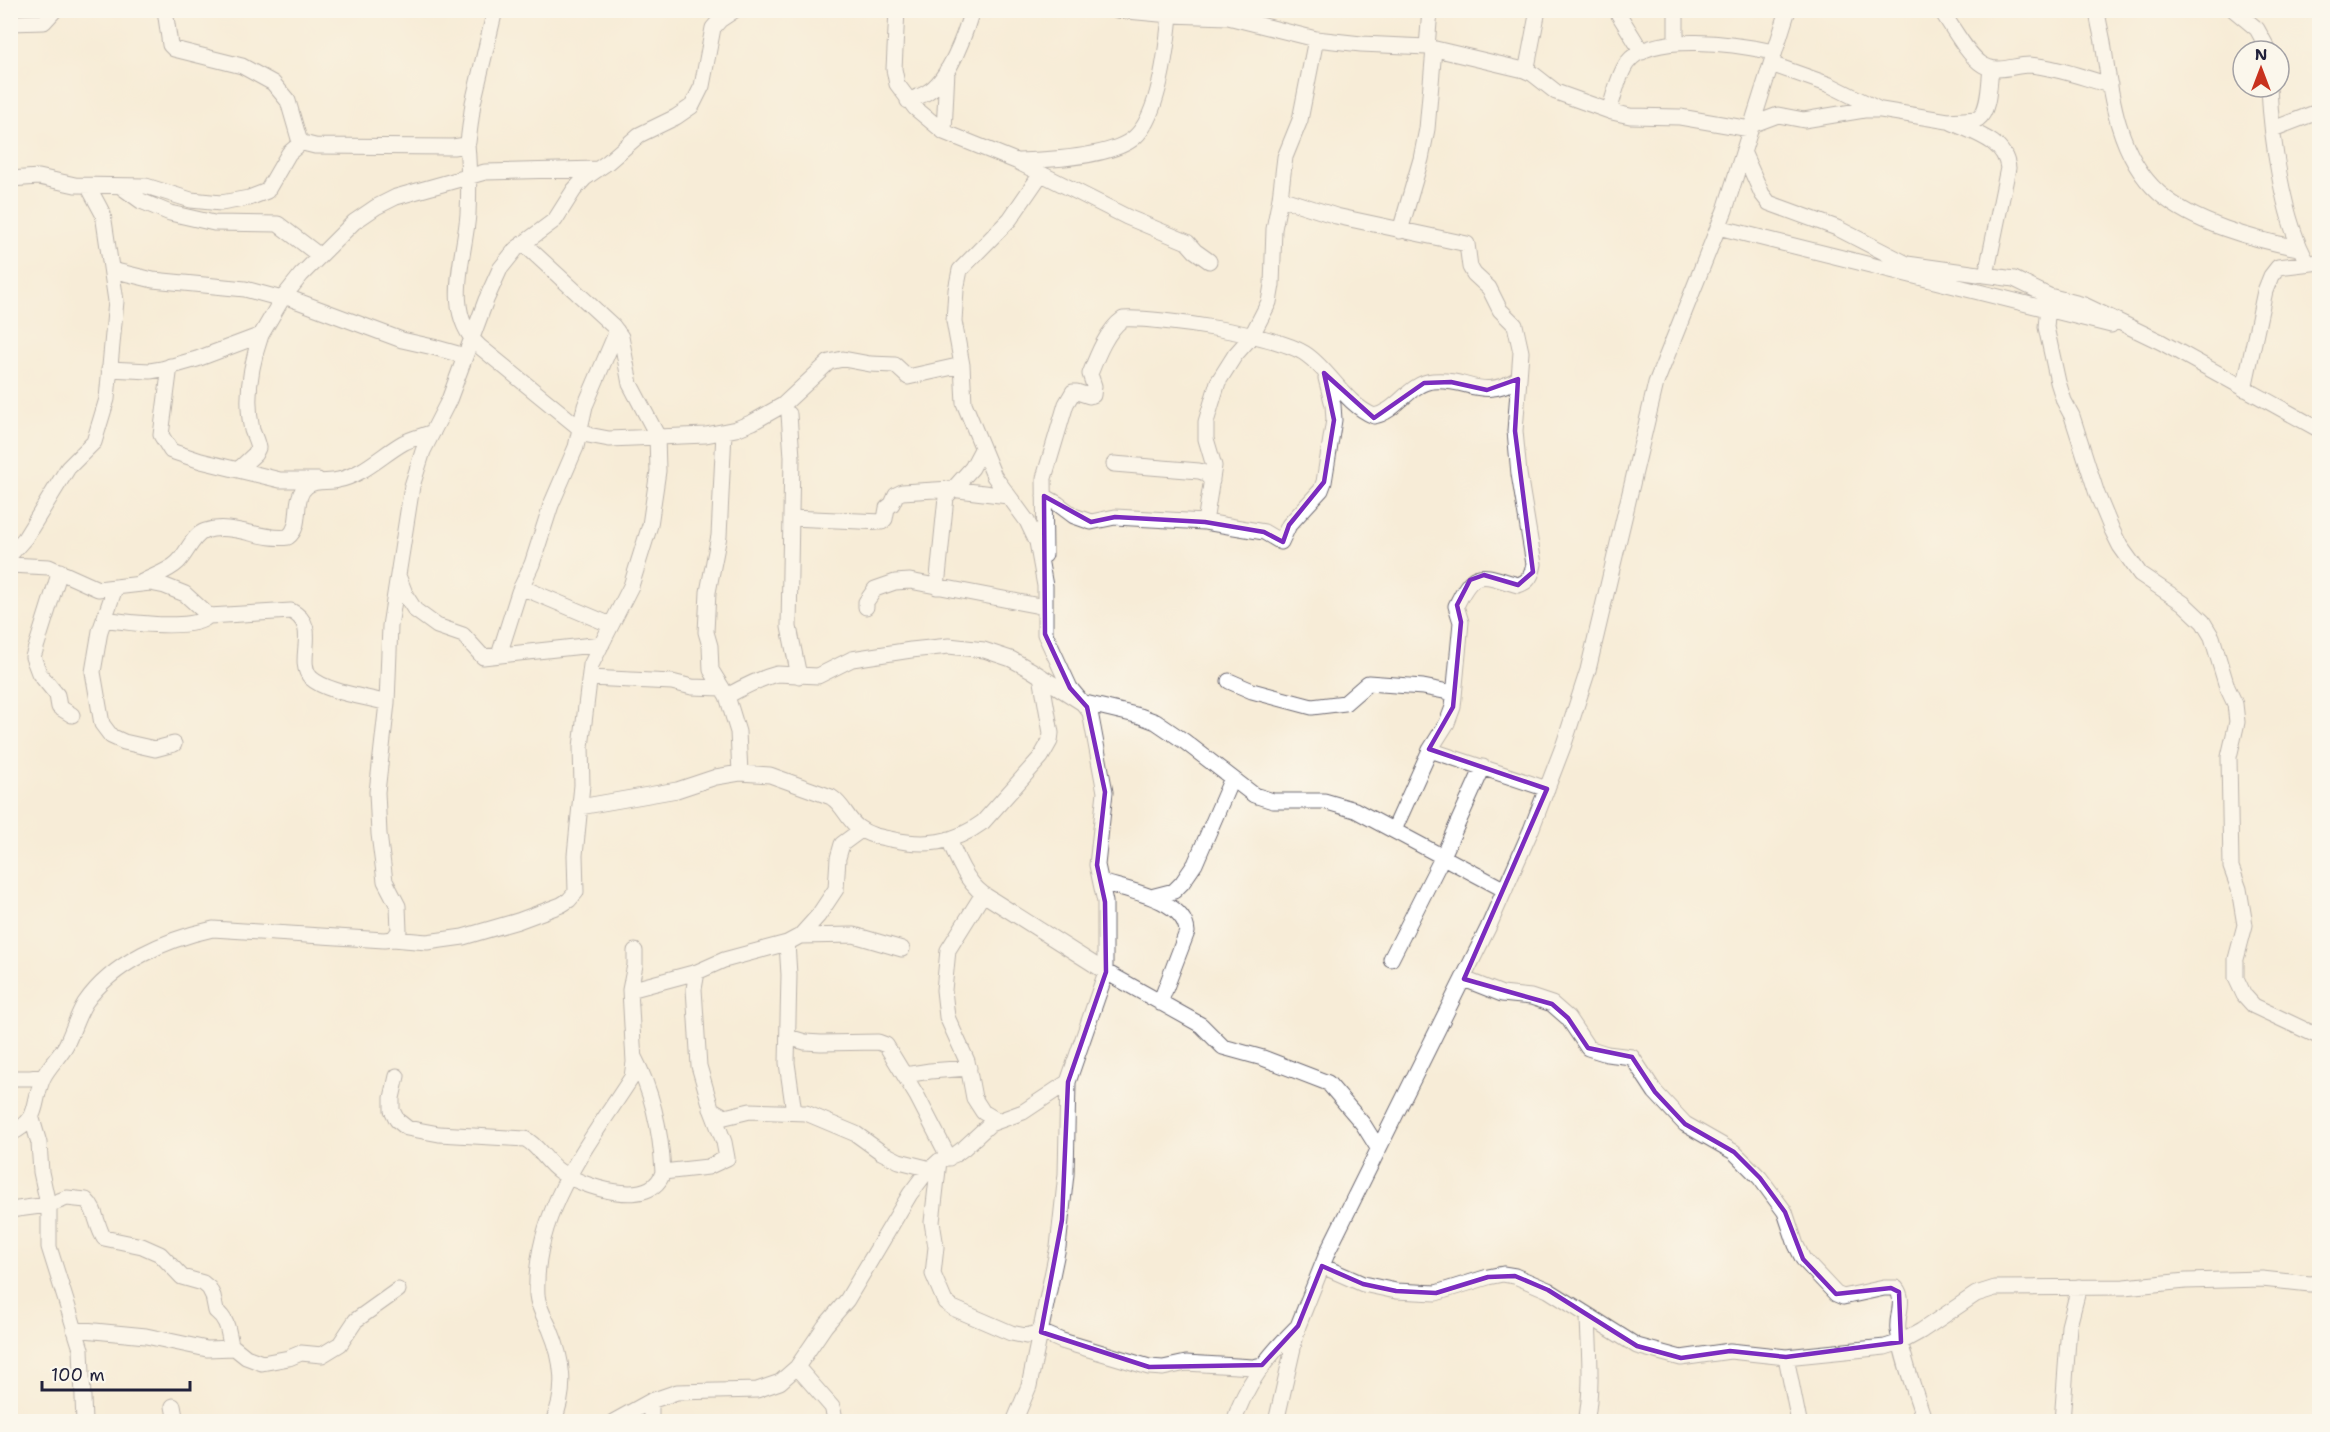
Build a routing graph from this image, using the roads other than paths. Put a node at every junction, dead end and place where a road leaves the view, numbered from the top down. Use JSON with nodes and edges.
{"nodes":[{"id":1,"x":55,"y":10,"type":"edge"},
{"id":2,"x":165,"y":10,"type":"edge"},
{"id":3,"x":495,"y":10,"type":"edge"},
{"id":4,"x":735,"y":10,"type":"edge"},
{"id":5,"x":897,"y":10,"type":"edge"},
{"id":6,"x":972,"y":10,"type":"edge"},
{"id":7,"x":1117,"y":10,"type":"edge"},
{"id":8,"x":1430,"y":10,"type":"edge"},
{"id":9,"x":1538,"y":10,"type":"edge"},
{"id":10,"x":1616,"y":10,"type":"edge"},
{"id":11,"x":1676,"y":10,"type":"edge"},
{"id":12,"x":1788,"y":10,"type":"edge"},
{"id":13,"x":1941,"y":10,"type":"edge"},
{"id":14,"x":2097,"y":10,"type":"edge"},
{"id":15,"x":2234,"y":10,"type":"edge"},
{"id":16,"x":1233,"y":14,"type":"edge"},
{"id":17,"x":1170,"y":15,"type":"junction"},
{"id":18,"x":10,"y":23,"type":"edge"},
{"id":19,"x":1316,"y":39,"type":"junction"},
{"id":20,"x":2262,"y":39,"type":"edge"},
{"id":21,"x":1676,"y":42,"type":"junction"},
{"id":22,"x":1430,"y":48,"type":"junction"},
{"id":23,"x":1642,"y":52,"type":"junction"},
{"id":24,"x":1773,"y":58,"type":"junction"},
{"id":25,"x":1991,"y":68,"type":"junction"},
{"id":26,"x":947,"y":70,"type":"junction"},
{"id":27,"x":1524,"y":70,"type":"junction"},
{"id":28,"x":2110,"y":85,"type":"junction"},
{"id":29,"x":2270,"y":99,"type":"edge"},
{"id":30,"x":908,"y":101,"type":"junction"},
{"id":31,"x":1881,"y":110,"type":"junction"},
{"id":32,"x":1609,"y":111,"type":"junction"},
{"id":33,"x":2319,"y":111,"type":"edge"},
{"id":34,"x":1948,"y":121,"type":"junction"},
{"id":35,"x":1752,"y":126,"type":"junction"},
{"id":36,"x":2273,"y":129,"type":"junction"},
{"id":37,"x":944,"y":132,"type":"junction"},
{"id":38,"x":302,"y":142,"type":"junction"},
{"id":39,"x":467,"y":144,"type":"junction"},
{"id":40,"x":1744,"y":154,"type":"junction"},
{"id":41,"x":1016,"y":161,"type":"junction"},
{"id":42,"x":597,"y":169,"type":"junction"},
{"id":43,"x":1041,"y":174,"type":"junction"},
{"id":44,"x":467,"y":176,"type":"junction"},
{"id":45,"x":10,"y":179,"type":"edge"},
{"id":46,"x":88,"y":186,"type":"junction"},
{"id":47,"x":120,"y":186,"type":"junction"},
{"id":48,"x":1280,"y":198,"type":"junction"},
{"id":49,"x":1718,"y":227,"type":"junction"},
{"id":50,"x":1400,"y":231,"type":"junction"},
{"id":51,"x":523,"y":243,"type":"junction"},
{"id":52,"x":2299,"y":248,"type":"junction"},
{"id":53,"x":320,"y":256,"type":"junction"},
{"id":54,"x":1209,"y":261,"type":"dead end"},
{"id":55,"x":2314,"y":263,"type":"edge"},
{"id":56,"x":112,"y":270,"type":"junction"},
{"id":57,"x":1986,"y":275,"type":"junction"},
{"id":58,"x":283,"y":298,"type":"junction"},
{"id":59,"x":2048,"y":303,"type":"junction"},
{"id":60,"x":617,"y":332,"type":"junction"},
{"id":61,"x":261,"y":335,"type":"junction"},
{"id":62,"x":1251,"y":337,"type":"junction"},
{"id":63,"x":471,"y":339,"type":"junction"},
{"id":64,"x":465,"y":356,"type":"junction"},
{"id":65,"x":962,"y":365,"type":"junction"},
{"id":66,"x":170,"y":366,"type":"junction"},
{"id":67,"x":109,"y":369,"type":"junction"},
{"id":68,"x":1324,"y":373,"type":"junction"},
{"id":69,"x":1518,"y":379,"type":"junction"},
{"id":70,"x":2244,"y":389,"type":"junction"},
{"id":71,"x":789,"y":414,"type":"dead end"},
{"id":72,"x":581,"y":430,"type":"junction"},
{"id":73,"x":2319,"y":430,"type":"edge"},
{"id":74,"x":433,"y":432,"type":"junction"},
{"id":75,"x":724,"y":432,"type":"junction"},
{"id":76,"x":657,"y":435,"type":"junction"},
{"id":77,"x":981,"y":451,"type":"dead end"},
{"id":78,"x":1114,"y":464,"type":"dead end"},
{"id":79,"x":238,"y":470,"type":"junction"},
{"id":80,"x":1212,"y":480,"type":"junction"},
{"id":81,"x":324,"y":482,"type":"junction"},
{"id":82,"x":951,"y":489,"type":"junction"},
{"id":83,"x":1008,"y":496,"type":"junction"},
{"id":84,"x":1044,"y":496,"type":"junction"},
{"id":85,"x":791,"y":518,"type":"junction"},
{"id":86,"x":1205,"y":522,"type":"junction"},
{"id":87,"x":10,"y":555,"type":"edge"},
{"id":88,"x":10,"y":565,"type":"edge"},
{"id":89,"x":1043,"y":570,"type":"junction"},
{"id":90,"x":60,"y":571,"type":"junction"},
{"id":91,"x":398,"y":575,"type":"junction"},
{"id":92,"x":137,"y":584,"type":"junction"},
{"id":93,"x":521,"y":587,"type":"junction"},
{"id":94,"x":937,"y":587,"type":"junction"},
{"id":95,"x":115,"y":588,"type":"junction"},
{"id":96,"x":866,"y":607,"type":"dead end"},
{"id":97,"x":1045,"y":607,"type":"junction"},
{"id":98,"x":208,"y":616,"type":"junction"},
{"id":99,"x":104,"y":619,"type":"junction"},
{"id":100,"x":611,"y":626,"type":"junction"},
{"id":101,"x":602,"y":644,"type":"junction"},
{"id":102,"x":499,"y":655,"type":"junction"},
{"id":103,"x":799,"y":676,"type":"junction"},
{"id":104,"x":1041,"y":676,"type":"junction"},
{"id":105,"x":590,"y":678,"type":"junction"},
{"id":106,"x":1229,"y":681,"type":"dead end"},
{"id":107,"x":724,"y":692,"type":"junction"},
{"id":108,"x":1454,"y":693,"type":"junction"},
{"id":109,"x":1082,"y":702,"type":"junction"},
{"id":110,"x":387,"y":703,"type":"junction"},
{"id":111,"x":72,"y":715,"type":"dead end"},
{"id":112,"x":174,"y":744,"type":"dead end"},
{"id":113,"x":1430,"y":750,"type":"junction"},
{"id":114,"x":1483,"y":767,"type":"junction"},
{"id":115,"x":740,"y":773,"type":"junction"},
{"id":116,"x":1232,"y":778,"type":"junction"},
{"id":117,"x":1547,"y":789,"type":"junction"},
{"id":118,"x":580,"y":807,"type":"junction"},
{"id":119,"x":861,"y":830,"type":"junction"},
{"id":120,"x":1394,"y":830,"type":"junction"},
{"id":121,"x":949,"y":839,"type":"junction"},
{"id":122,"x":1443,"y":856,"type":"junction"},
{"id":123,"x":1101,"y":882,"type":"junction"},
{"id":124,"x":1505,"y":890,"type":"junction"},
{"id":125,"x":984,"y":894,"type":"junction"},
{"id":126,"x":1151,"y":897,"type":"junction"},
{"id":127,"x":393,"y":939,"type":"junction"},
{"id":128,"x":793,"y":940,"type":"junction"},
{"id":129,"x":902,"y":949,"type":"dead end"},
{"id":130,"x":635,"y":951,"type":"dead end"},
{"id":131,"x":1391,"y":959,"type":"dead end"},
{"id":132,"x":697,"y":972,"type":"junction"},
{"id":133,"x":1106,"y":972,"type":"junction"},
{"id":134,"x":1464,"y":979,"type":"junction"},
{"id":135,"x":630,"y":990,"type":"junction"},
{"id":136,"x":1160,"y":1003,"type":"junction"},
{"id":137,"x":788,"y":1037,"type":"junction"},
{"id":138,"x":2319,"y":1037,"type":"edge"},
{"id":139,"x":634,"y":1056,"type":"junction"},
{"id":140,"x":969,"y":1068,"type":"junction"},
{"id":141,"x":44,"y":1076,"type":"junction"},
{"id":142,"x":397,"y":1076,"type":"dead end"},
{"id":143,"x":905,"y":1076,"type":"junction"},
{"id":144,"x":10,"y":1078,"type":"edge"},
{"id":145,"x":1068,"y":1082,"type":"junction"},
{"id":146,"x":711,"y":1109,"type":"junction"},
{"id":147,"x":794,"y":1112,"type":"junction"},
{"id":148,"x":32,"y":1119,"type":"junction"},
{"id":149,"x":998,"y":1120,"type":"junction"},
{"id":150,"x":10,"y":1134,"type":"edge"},
{"id":151,"x":1378,"y":1148,"type":"junction"},
{"id":152,"x":939,"y":1163,"type":"junction"},
{"id":153,"x":663,"y":1172,"type":"junction"},
{"id":154,"x":569,"y":1177,"type":"junction"},
{"id":155,"x":48,"y":1205,"type":"junction"},
{"id":156,"x":10,"y":1210,"type":"edge"},
{"id":157,"x":1322,"y":1266,"type":"junction"},
{"id":158,"x":2319,"y":1283,"type":"edge"},
{"id":159,"x":2079,"y":1287,"type":"junction"},
{"id":160,"x":398,"y":1290,"type":"dead end"},
{"id":161,"x":1588,"y":1317,"type":"junction"},
{"id":162,"x":1298,"y":1326,"type":"junction"},
{"id":163,"x":74,"y":1329,"type":"junction"},
{"id":164,"x":1041,"y":1332,"type":"junction"},
{"id":165,"x":1901,"y":1342,"type":"junction"},
{"id":166,"x":234,"y":1348,"type":"junction"},
{"id":167,"x":1786,"y":1358,"type":"junction"},
{"id":168,"x":1262,"y":1365,"type":"junction"},
{"id":169,"x":797,"y":1367,"type":"junction"},
{"id":170,"x":651,"y":1401,"type":"junction"},
{"id":171,"x":173,"y":1406,"type":"dead end"},
{"id":172,"x":84,"y":1422,"type":"edge"},
{"id":173,"x":176,"y":1422,"type":"edge"},
{"id":174,"x":553,"y":1422,"type":"edge"},
{"id":175,"x":614,"y":1422,"type":"edge"},
{"id":176,"x":651,"y":1422,"type":"edge"},
{"id":177,"x":833,"y":1422,"type":"edge"},
{"id":178,"x":1014,"y":1422,"type":"edge"},
{"id":179,"x":1234,"y":1422,"type":"edge"},
{"id":180,"x":1276,"y":1422,"type":"edge"},
{"id":181,"x":1586,"y":1422,"type":"edge"},
{"id":182,"x":1799,"y":1422,"type":"edge"},
{"id":183,"x":1925,"y":1422,"type":"edge"},
{"id":184,"x":2062,"y":1422,"type":"edge"}],
"edges":[{"from":1,"to":18,"type":"street"},
{"from":2,"to":38,"type":"street"},
{"from":3,"to":39,"type":"street"},
{"from":4,"to":42,"type":"street"},
{"from":5,"to":30,"type":"street"},
{"from":6,"to":26,"type":"street"},
{"from":7,"to":17,"type":"street"},
{"from":8,"to":22,"type":"street"},
{"from":9,"to":27,"type":"street"},
{"from":10,"to":23,"type":"street"},
{"from":11,"to":21,"type":"street"},
{"from":12,"to":24,"type":"street"},
{"from":13,"to":25,"type":"street"},
{"from":14,"to":28,"type":"street"},
{"from":15,"to":20,"type":"street"},
{"from":16,"to":17,"type":"street"},
{"from":16,"to":19,"type":"street"},
{"from":17,"to":41,"type":"street"},
{"from":19,"to":22,"type":"street"},
{"from":19,"to":48,"type":"street"},
{"from":21,"to":23,"type":"street"},
{"from":21,"to":24,"type":"street"},
{"from":22,"to":27,"type":"street"},
{"from":22,"to":50,"type":"street"},
{"from":23,"to":32,"type":"street"},
{"from":24,"to":31,"type":"street"},
{"from":24,"to":35,"type":"street"},
{"from":25,"to":28,"type":"street"},
{"from":25,"to":34,"type":"street"},
{"from":26,"to":30,"type":"street"},
{"from":26,"to":37,"type":"street"},
{"from":27,"to":32,"type":"street"},
{"from":28,"to":52,"type":"street"},
{"from":29,"to":36,"type":"street"},
{"from":30,"to":37,"type":"street"},
{"from":31,"to":34,"type":"street"},
{"from":31,"to":35,"type":"street"},
{"from":32,"to":35,"type":"street"},
{"from":33,"to":36,"type":"street"},
{"from":34,"to":57,"type":"street"},
{"from":35,"to":40,"type":"street"},
{"from":36,"to":52,"type":"street"},
{"from":37,"to":41,"type":"street"},
{"from":38,"to":39,"type":"street"},
{"from":38,"to":47,"type":"street"},
{"from":39,"to":44,"type":"street"},
{"from":40,"to":49,"type":"street"},
{"from":40,"to":57,"type":"street"},
{"from":41,"to":43,"type":"street"},
{"from":42,"to":44,"type":"street"},
{"from":42,"to":51,"type":"street"},
{"from":43,"to":54,"type":"street"},
{"from":43,"to":65,"type":"street"},
{"from":44,"to":53,"type":"street"},
{"from":44,"to":63,"type":"street"},
{"from":45,"to":46,"type":"street"},
{"from":46,"to":47,"type":"street"},
{"from":46,"to":56,"type":"street"},
{"from":47,"to":53,"type":"street"},
{"from":48,"to":50,"type":"street"},
{"from":48,"to":62,"type":"street"},
{"from":49,"to":59,"type":"street"},
{"from":49,"to":117,"type":"street"},
{"from":50,"to":69,"type":"street"},
{"from":51,"to":60,"type":"street"},
{"from":51,"to":63,"type":"street"},
{"from":52,"to":55,"type":"street"},
{"from":53,"to":58,"type":"street"},
{"from":55,"to":70,"type":"street"},
{"from":56,"to":58,"type":"street"},
{"from":56,"to":67,"type":"street"},
{"from":57,"to":59,"type":"street"},
{"from":58,"to":61,"type":"street"},
{"from":58,"to":64,"type":"street"},
{"from":59,"to":70,"type":"street"},
{"from":59,"to":138,"type":"street"},
{"from":60,"to":72,"type":"street"},
{"from":60,"to":76,"type":"street"},
{"from":61,"to":66,"type":"street"},
{"from":61,"to":79,"type":"street"},
{"from":62,"to":68,"type":"street"},
{"from":62,"to":80,"type":"street"},
{"from":62,"to":84,"type":"street"},
{"from":63,"to":64,"type":"street"},
{"from":63,"to":72,"type":"street"},
{"from":64,"to":74,"type":"street"},
{"from":65,"to":75,"type":"street"},
{"from":65,"to":83,"type":"street"},
{"from":66,"to":67,"type":"street"},
{"from":66,"to":79,"type":"street"},
{"from":67,"to":87,"type":"street"},
{"from":68,"to":69,"type":"street"},
{"from":68,"to":86,"type":"street"},
{"from":69,"to":108,"type":"street"},
{"from":70,"to":73,"type":"street"},
{"from":71,"to":85,"type":"street"},
{"from":72,"to":76,"type":"street"},
{"from":72,"to":93,"type":"street"},
{"from":74,"to":81,"type":"street"},
{"from":74,"to":91,"type":"street"},
{"from":75,"to":76,"type":"street"},
{"from":75,"to":107,"type":"street"},
{"from":76,"to":100,"type":"street"},
{"from":77,"to":82,"type":"street"},
{"from":78,"to":80,"type":"street"},
{"from":79,"to":81,"type":"street"},
{"from":80,"to":86,"type":"street"},
{"from":81,"to":92,"type":"street"},
{"from":82,"to":83,"type":"street"},
{"from":82,"to":85,"type":"street"},
{"from":82,"to":94,"type":"street"},
{"from":83,"to":89,"type":"street"},
{"from":84,"to":86,"type":"street"},
{"from":84,"to":89,"type":"street"},
{"from":85,"to":103,"type":"street"},
{"from":88,"to":90,"type":"street"},
{"from":89,"to":97,"type":"street"},
{"from":90,"to":95,"type":"street"},
{"from":90,"to":111,"type":"street"},
{"from":91,"to":102,"type":"street"},
{"from":91,"to":110,"type":"street"},
{"from":92,"to":95,"type":"street"},
{"from":92,"to":98,"type":"street"},
{"from":93,"to":100,"type":"street"},
{"from":93,"to":102,"type":"street"},
{"from":94,"to":96,"type":"street"},
{"from":94,"to":97,"type":"street"},
{"from":95,"to":99,"type":"street"},
{"from":97,"to":109,"type":"street"},
{"from":98,"to":99,"type":"street"},
{"from":98,"to":110,"type":"street"},
{"from":99,"to":112,"type":"street"},
{"from":100,"to":101,"type":"street"},
{"from":101,"to":102,"type":"street"},
{"from":101,"to":105,"type":"street"},
{"from":103,"to":104,"type":"street"},
{"from":103,"to":107,"type":"street"},
{"from":104,"to":109,"type":"street"},
{"from":104,"to":121,"type":"street"},
{"from":105,"to":107,"type":"street"},
{"from":105,"to":118,"type":"street"},
{"from":106,"to":108,"type":"street"},
{"from":107,"to":115,"type":"street"},
{"from":108,"to":113,"type":"street"},
{"from":109,"to":116,"type":"street"},
{"from":109,"to":123,"type":"street"},
{"from":110,"to":127,"type":"street"},
{"from":113,"to":114,"type":"street"},
{"from":113,"to":120,"type":"street"},
{"from":114,"to":117,"type":"street"},
{"from":114,"to":122,"type":"street"},
{"from":115,"to":118,"type":"street"},
{"from":115,"to":119,"type":"street"},
{"from":116,"to":120,"type":"street"},
{"from":116,"to":126,"type":"street"},
{"from":117,"to":124,"type":"street"},
{"from":118,"to":127,"type":"street"},
{"from":119,"to":121,"type":"street"},
{"from":119,"to":128,"type":"street"},
{"from":120,"to":122,"type":"street"},
{"from":121,"to":125,"type":"street"},
{"from":122,"to":124,"type":"street"},
{"from":122,"to":131,"type":"street"},
{"from":123,"to":126,"type":"street"},
{"from":123,"to":133,"type":"street"},
{"from":124,"to":134,"type":"street"},
{"from":125,"to":133,"type":"street"},
{"from":125,"to":140,"type":"street"},
{"from":126,"to":136,"type":"street"},
{"from":127,"to":141,"type":"street"},
{"from":128,"to":129,"type":"street"},
{"from":128,"to":132,"type":"street"},
{"from":128,"to":137,"type":"street"},
{"from":130,"to":135,"type":"street"},
{"from":132,"to":135,"type":"street"},
{"from":132,"to":146,"type":"street"},
{"from":133,"to":136,"type":"street"},
{"from":133,"to":145,"type":"street"},
{"from":134,"to":151,"type":"street"},
{"from":134,"to":165,"type":"street"},
{"from":135,"to":139,"type":"street"},
{"from":136,"to":151,"type":"street"},
{"from":137,"to":143,"type":"street"},
{"from":137,"to":147,"type":"street"},
{"from":139,"to":153,"type":"street"},
{"from":139,"to":154,"type":"street"},
{"from":140,"to":143,"type":"street"},
{"from":140,"to":149,"type":"street"},
{"from":141,"to":144,"type":"street"},
{"from":141,"to":148,"type":"street"},
{"from":142,"to":154,"type":"street"},
{"from":143,"to":152,"type":"street"},
{"from":145,"to":149,"type":"street"},
{"from":145,"to":164,"type":"street"},
{"from":146,"to":147,"type":"street"},
{"from":146,"to":153,"type":"street"},
{"from":147,"to":152,"type":"street"},
{"from":148,"to":150,"type":"street"},
{"from":148,"to":155,"type":"street"},
{"from":149,"to":152,"type":"street"},
{"from":151,"to":157,"type":"street"},
{"from":152,"to":164,"type":"street"},
{"from":152,"to":169,"type":"street"},
{"from":153,"to":154,"type":"street"},
{"from":154,"to":174,"type":"street"},
{"from":155,"to":156,"type":"street"},
{"from":155,"to":163,"type":"street"},
{"from":155,"to":166,"type":"street"},
{"from":157,"to":161,"type":"street"},
{"from":157,"to":162,"type":"street"},
{"from":158,"to":159,"type":"street"},
{"from":159,"to":165,"type":"street"},
{"from":159,"to":184,"type":"street"},
{"from":160,"to":166,"type":"street"},
{"from":161,"to":167,"type":"street"},
{"from":161,"to":181,"type":"street"},
{"from":162,"to":168,"type":"street"},
{"from":162,"to":180,"type":"street"},
{"from":163,"to":166,"type":"street"},
{"from":163,"to":172,"type":"street"},
{"from":164,"to":168,"type":"street"},
{"from":164,"to":178,"type":"street"},
{"from":165,"to":167,"type":"street"},
{"from":165,"to":183,"type":"street"},
{"from":167,"to":182,"type":"street"},
{"from":168,"to":179,"type":"street"},
{"from":169,"to":170,"type":"street"},
{"from":169,"to":177,"type":"street"},
{"from":170,"to":175,"type":"street"},
{"from":170,"to":176,"type":"street"},
{"from":171,"to":173,"type":"street"}]}
